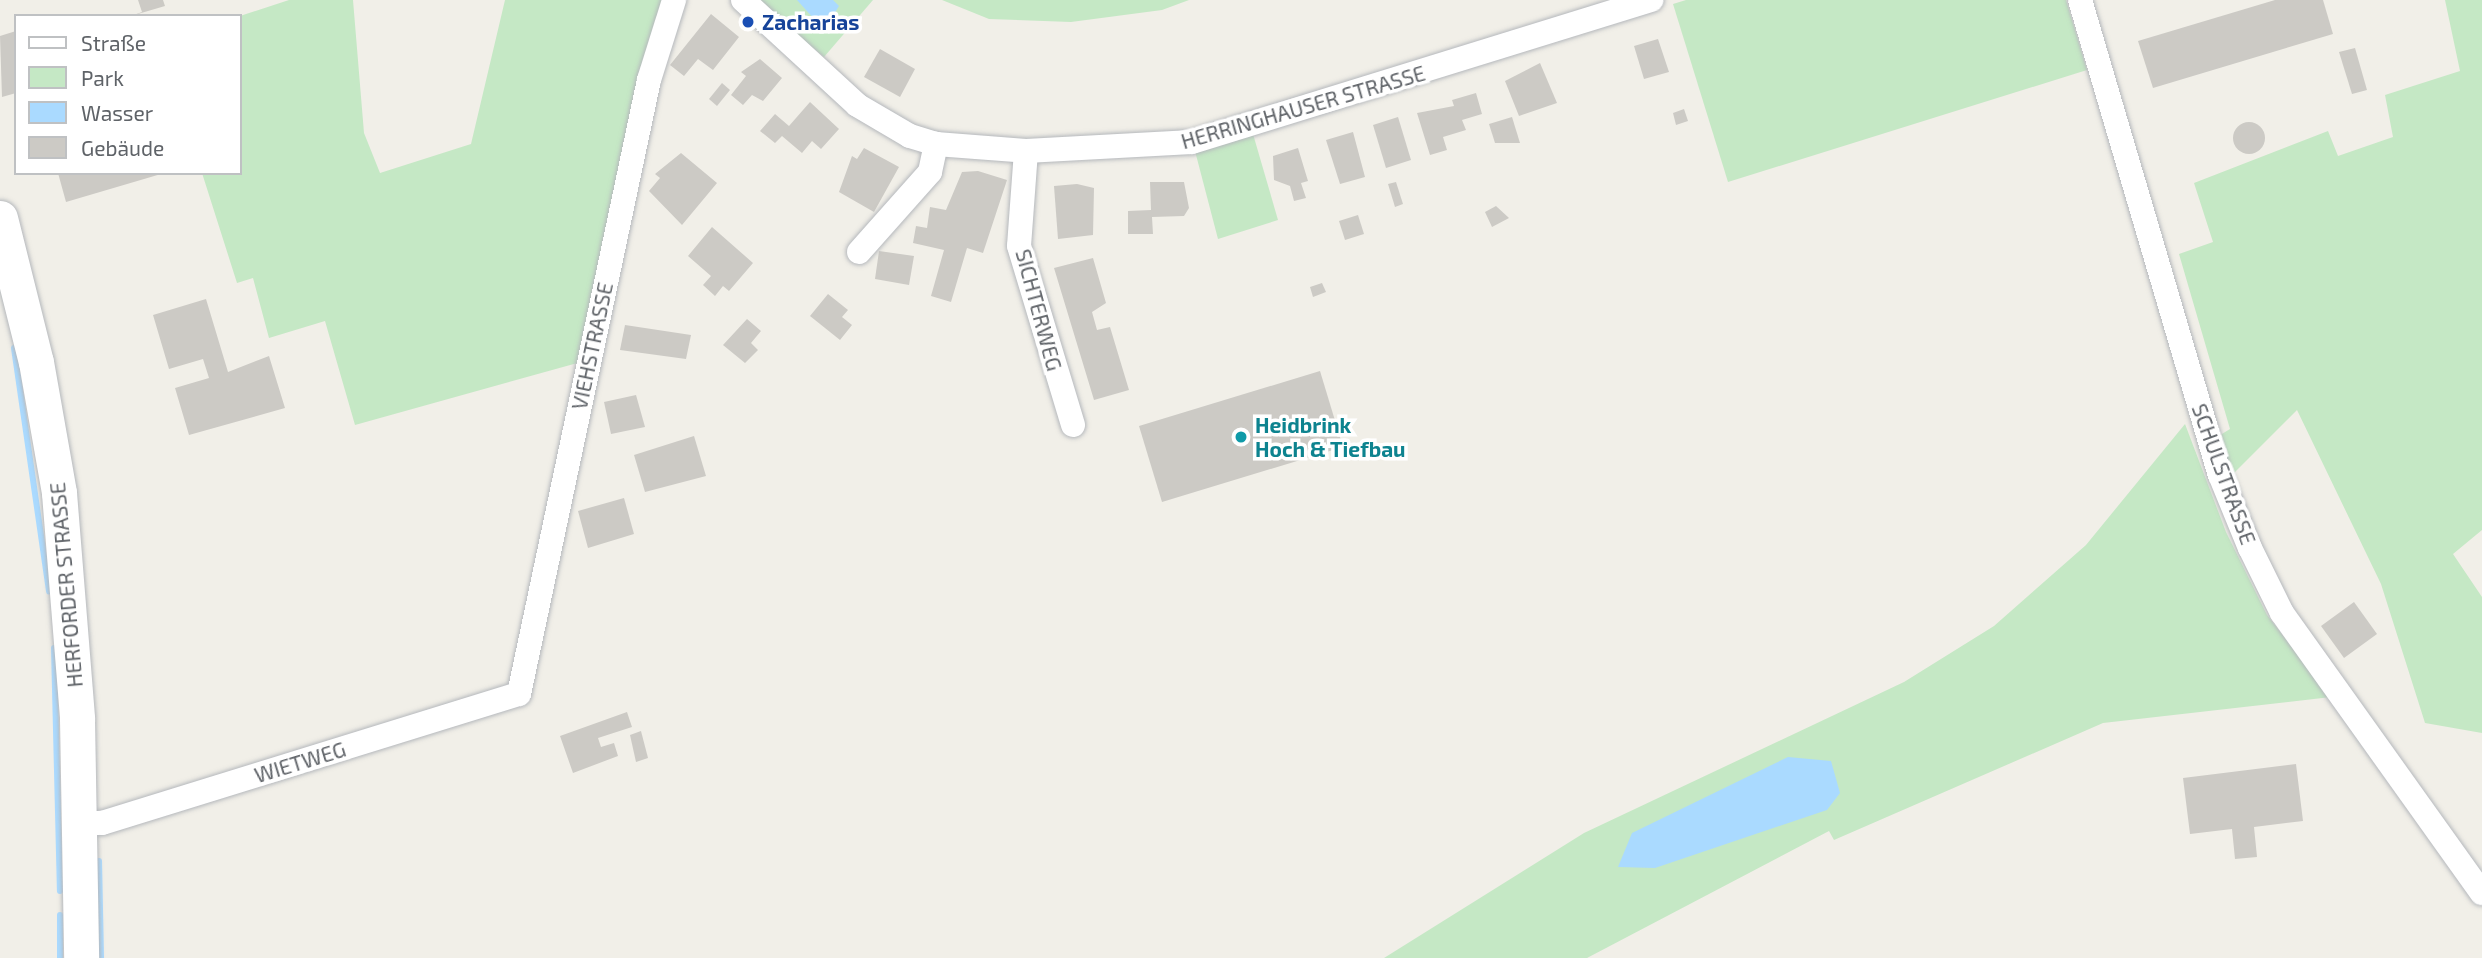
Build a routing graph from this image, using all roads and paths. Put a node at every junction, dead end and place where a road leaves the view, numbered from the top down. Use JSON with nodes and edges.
{"nodes":[{"id":1,"x":674,"y":0,"type":"edge"},
{"id":2,"x":743,"y":0,"type":"edge"},
{"id":3,"x":1652,"y":0,"type":"edge"},
{"id":4,"x":2080,"y":0,"type":"edge"},
{"id":5,"x":936,"y":144,"type":"junction"},
{"id":6,"x":1026,"y":151,"type":"junction"},
{"id":7,"x":0,"y":218,"type":"edge"},
{"id":8,"x":859,"y":252,"type":"dead end"},
{"id":9,"x":1073,"y":425,"type":"dead end"},
{"id":10,"x":519,"y":694,"type":"joint"},
{"id":11,"x":80,"y":824,"type":"junction"},
{"id":12,"x":2482,"y":893,"type":"edge"},
{"id":13,"x":81,"y":958,"type":"edge"}],
"edges":[{"from":1,"to":10,"type":"street","name":"VIEHSTRASSE"},
{"from":2,"to":5,"type":"street","name":"HERRINGHAUSER STRASSE"},
{"from":3,"to":6,"type":"street","name":"HERRINGHAUSER STRASSE"},
{"from":4,"to":12,"type":"street","name":"SCHULSTRASSE"},
{"from":5,"to":6,"type":"street","name":"HERRINGHAUSER STRASSE"},
{"from":5,"to":8,"type":"street"},
{"from":6,"to":9,"type":"street","name":"SICHTERWEG"},
{"from":7,"to":11,"type":"main road","name":"HERFORDER STRASSE"},
{"from":10,"to":11,"type":"street","name":"WIETWEG"},
{"from":11,"to":13,"type":"main road","name":"HERFORDER STRASSE"}]}
